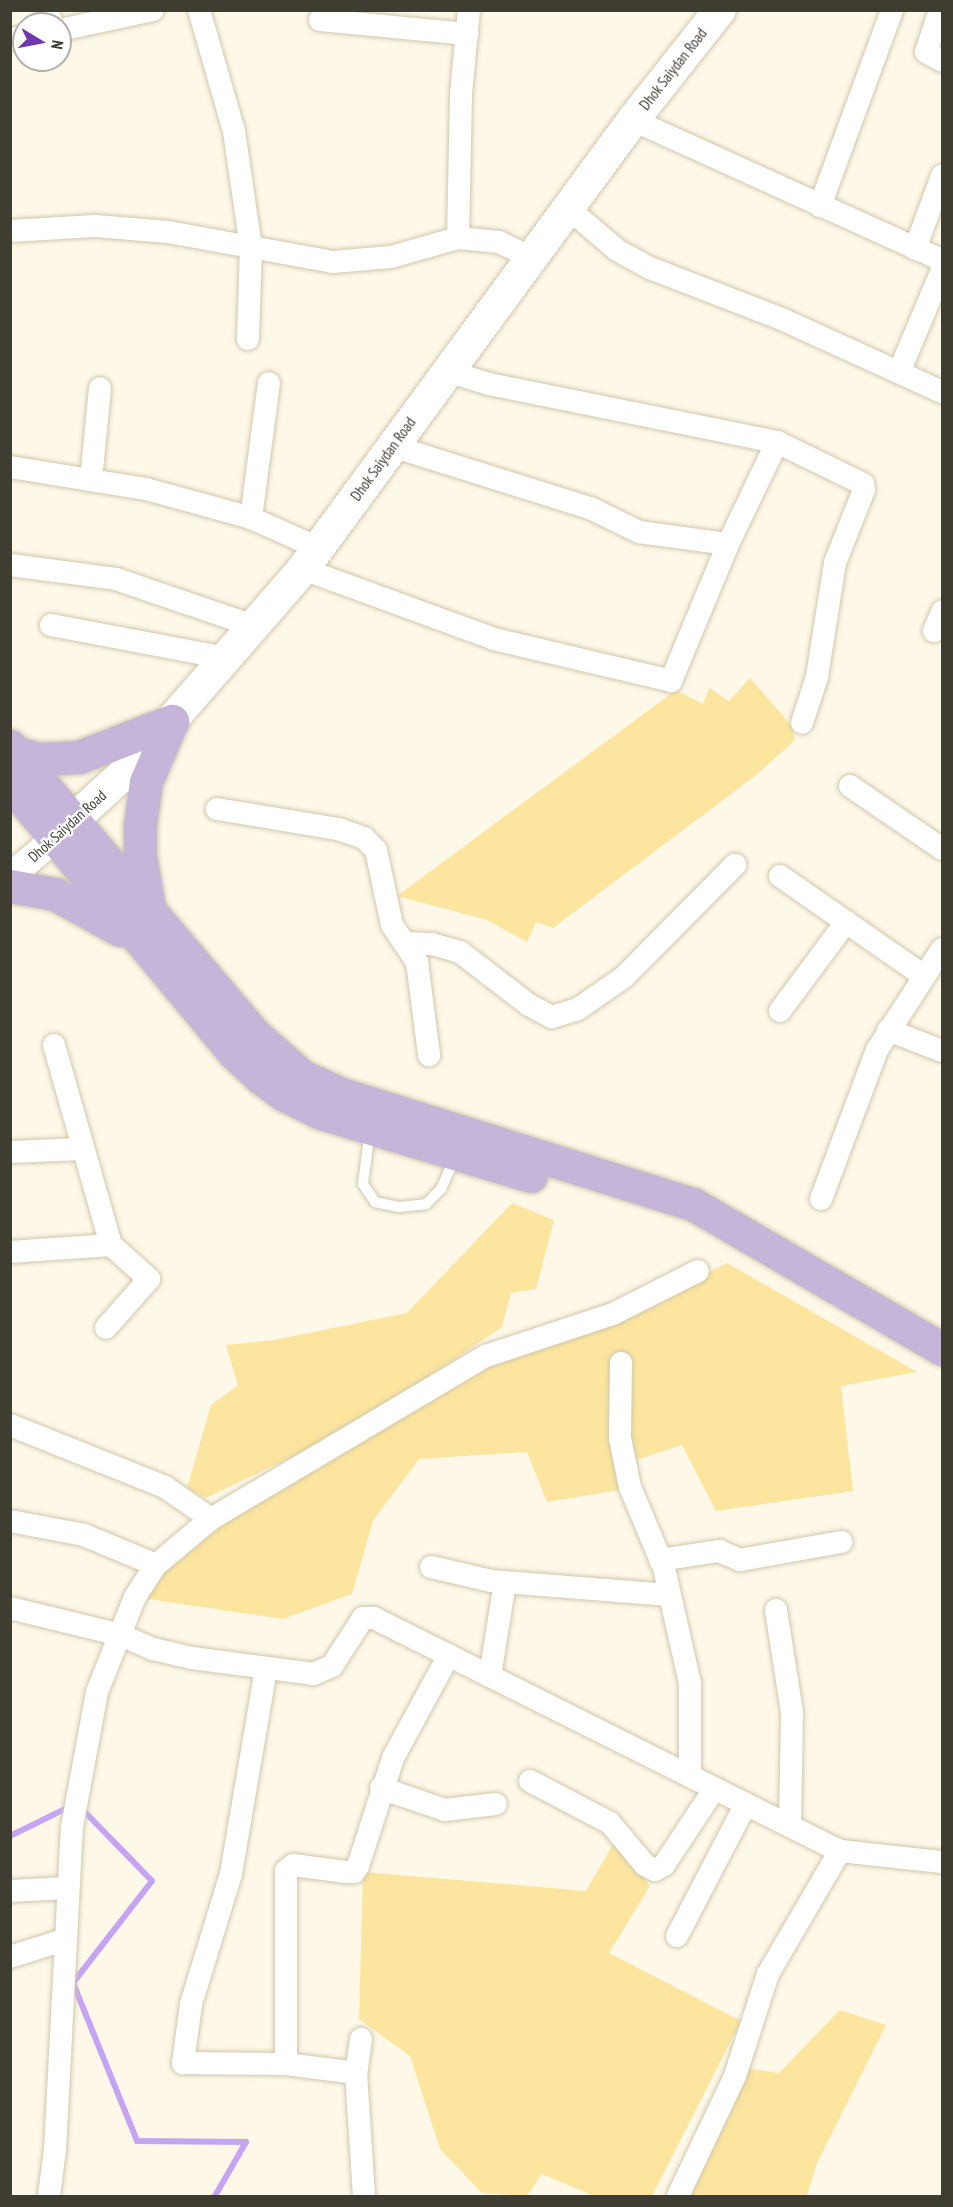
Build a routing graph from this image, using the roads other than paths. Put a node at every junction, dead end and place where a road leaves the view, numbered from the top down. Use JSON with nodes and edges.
{"nodes":[{"id":1,"x":153,"y":10,"type":"edge"},
{"id":2,"x":199,"y":10,"type":"edge"},
{"id":3,"x":469,"y":10,"type":"edge"},
{"id":4,"x":720,"y":10,"type":"edge"},
{"id":5,"x":891,"y":10,"type":"edge"},
{"id":6,"x":940,"y":10,"type":"edge"},
{"id":7,"x":320,"y":20,"type":"dead end"},
{"id":8,"x":72,"y":27,"type":"edge"},
{"id":9,"x":467,"y":34,"type":"junction"},
{"id":10,"x":942,"y":61,"type":"edge"},
{"id":11,"x":633,"y":120,"type":"junction"},
{"id":12,"x":942,"y":176,"type":"edge"},
{"id":13,"x":820,"y":206,"type":"junction"},
{"id":14,"x":568,"y":208,"type":"junction"},
{"id":15,"x":10,"y":231,"type":"edge"},
{"id":16,"x":458,"y":238,"type":"junction"},
{"id":17,"x":251,"y":248,"type":"junction"},
{"id":18,"x":915,"y":249,"type":"junction"},
{"id":19,"x":532,"y":258,"type":"junction"},
{"id":20,"x":942,"y":260,"type":"edge"},
{"id":21,"x":942,"y":270,"type":"edge"},
{"id":22,"x":248,"y":339,"type":"dead end"},
{"id":23,"x":900,"y":370,"type":"junction"},
{"id":24,"x":447,"y":371,"type":"junction"},
{"id":25,"x":269,"y":383,"type":"dead end"},
{"id":26,"x":100,"y":387,"type":"dead end"},
{"id":27,"x":942,"y":392,"type":"edge"},
{"id":28,"x":777,"y":442,"type":"junction"},
{"id":29,"x":392,"y":447,"type":"junction"},
{"id":30,"x":10,"y":467,"type":"edge"},
{"id":31,"x":91,"y":480,"type":"junction"},
{"id":32,"x":251,"y":518,"type":"junction"},
{"id":33,"x":728,"y":544,"type":"junction"},
{"id":34,"x":311,"y":559,"type":"junction"},
{"id":35,"x":10,"y":565,"type":"edge"},
{"id":36,"x":51,"y":625,"type":"dead end"},
{"id":37,"x":254,"y":626,"type":"junction"},
{"id":38,"x":225,"y":658,"type":"junction"},
{"id":39,"x":172,"y":721,"type":"junction"},
{"id":40,"x":802,"y":723,"type":"dead end"},
{"id":41,"x":13,"y":761,"type":"edge"},
{"id":42,"x":850,"y":786,"type":"dead end"},
{"id":43,"x":217,"y":809,"type":"dead end"},
{"id":44,"x":64,"y":829,"type":"junction"},
{"id":45,"x":942,"y":849,"type":"edge"},
{"id":46,"x":735,"y":865,"type":"dead end"},
{"id":47,"x":10,"y":876,"type":"edge"},
{"id":48,"x":780,"y":876,"type":"dead end"},
{"id":49,"x":10,"y":886,"type":"edge"},
{"id":50,"x":149,"y":910,"type":"junction"},
{"id":51,"x":846,"y":922,"type":"junction"},
{"id":52,"x":142,"y":943,"type":"junction"},
{"id":53,"x":404,"y":943,"type":"junction"},
{"id":54,"x":942,"y":949,"type":"edge"},
{"id":55,"x":924,"y":976,"type":"junction"},
{"id":56,"x":780,"y":1011,"type":"dead end"},
{"id":57,"x":888,"y":1030,"type":"junction"},
{"id":58,"x":54,"y":1045,"type":"dead end"},
{"id":59,"x":942,"y":1051,"type":"edge"},
{"id":60,"x":429,"y":1055,"type":"dead end"},
{"id":61,"x":371,"y":1128,"type":"junction"},
{"id":62,"x":444,"y":1142,"type":"junction"},
{"id":63,"x":82,"y":1149,"type":"junction"},
{"id":64,"x":10,"y":1152,"type":"edge"},
{"id":65,"x":821,"y":1199,"type":"dead end"},
{"id":66,"x":111,"y":1245,"type":"junction"},
{"id":67,"x":10,"y":1252,"type":"edge"},
{"id":68,"x":698,"y":1271,"type":"dead end"},
{"id":69,"x":106,"y":1328,"type":"dead end"},
{"id":70,"x":942,"y":1349,"type":"edge"},
{"id":71,"x":621,"y":1363,"type":"dead end"},
{"id":72,"x":942,"y":1371,"type":"edge"},
{"id":73,"x":10,"y":1425,"type":"edge"},
{"id":74,"x":211,"y":1519,"type":"junction"},
{"id":75,"x":10,"y":1521,"type":"edge"},
{"id":76,"x":841,"y":1542,"type":"dead end"},
{"id":77,"x":660,"y":1560,"type":"junction"},
{"id":78,"x":156,"y":1565,"type":"junction"},
{"id":79,"x":431,"y":1567,"type":"dead end"},
{"id":80,"x":506,"y":1582,"type":"junction"},
{"id":81,"x":669,"y":1595,"type":"junction"},
{"id":82,"x":10,"y":1608,"type":"edge"},
{"id":83,"x":776,"y":1610,"type":"dead end"},
{"id":84,"x":121,"y":1635,"type":"junction"},
{"id":85,"x":449,"y":1655,"type":"junction"},
{"id":86,"x":266,"y":1669,"type":"junction"},
{"id":87,"x":490,"y":1676,"type":"junction"},
{"id":88,"x":690,"y":1776,"type":"junction"},
{"id":89,"x":530,"y":1780,"type":"dead end"},
{"id":90,"x":381,"y":1788,"type":"junction"},
{"id":91,"x":715,"y":1788,"type":"junction"},
{"id":92,"x":496,"y":1804,"type":"dead end"},
{"id":93,"x":746,"y":1804,"type":"junction"},
{"id":94,"x":789,"y":1826,"type":"junction"},
{"id":95,"x":840,"y":1851,"type":"junction"},
{"id":96,"x":942,"y":1862,"type":"edge"},
{"id":97,"x":67,"y":1888,"type":"junction"},
{"id":98,"x":10,"y":1891,"type":"edge"},
{"id":99,"x":677,"y":1936,"type":"dead end"},
{"id":100,"x":64,"y":1940,"type":"junction"},
{"id":101,"x":10,"y":1957,"type":"edge"},
{"id":102,"x":361,"y":2040,"type":"dead end"},
{"id":103,"x":286,"y":2064,"type":"junction"},
{"id":104,"x":356,"y":2073,"type":"junction"},
{"id":105,"x":49,"y":2196,"type":"edge"},
{"id":106,"x":364,"y":2196,"type":"edge"},
{"id":107,"x":678,"y":2196,"type":"edge"}],
"edges":[{"from":1,"to":8,"type":"street"},
{"from":2,"to":17,"type":"street"},
{"from":3,"to":9,"type":"street"},
{"from":4,"to":11,"type":"main road","name":"Dhok Saiydan Road"},
{"from":5,"to":13,"type":"street"},
{"from":6,"to":10,"type":"street"},
{"from":7,"to":9,"type":"street"},
{"from":9,"to":16,"type":"street"},
{"from":11,"to":13,"type":"street"},
{"from":11,"to":14,"type":"main road","name":"Dhok Saiydan Road"},
{"from":12,"to":18,"type":"street"},
{"from":13,"to":18,"type":"street"},
{"from":14,"to":19,"type":"main road","name":"Dhok Saiydan Road"},
{"from":14,"to":23,"type":"street"},
{"from":15,"to":17,"type":"street"},
{"from":16,"to":17,"type":"street"},
{"from":16,"to":19,"type":"street"},
{"from":17,"to":22,"type":"street"},
{"from":18,"to":20,"type":"street"},
{"from":19,"to":24,"type":"main road","name":"Dhok Saiydan Road"},
{"from":21,"to":23,"type":"street"},
{"from":23,"to":27,"type":"street"},
{"from":24,"to":28,"type":"street"},
{"from":24,"to":29,"type":"main road","name":"Dhok Saiydan Road"},
{"from":25,"to":32,"type":"street"},
{"from":26,"to":31,"type":"street"},
{"from":28,"to":33,"type":"street"},
{"from":28,"to":40,"type":"street"},
{"from":29,"to":33,"type":"street"},
{"from":29,"to":34,"type":"main road","name":"Dhok Saiydan Road"},
{"from":30,"to":31,"type":"street"},
{"from":31,"to":32,"type":"street"},
{"from":32,"to":34,"type":"street"},
{"from":33,"to":34,"type":"street"},
{"from":34,"to":37,"type":"main road","name":"Dhok Saiydan Road"},
{"from":35,"to":37,"type":"street"},
{"from":36,"to":38,"type":"street"},
{"from":37,"to":38,"type":"main road","name":"Dhok Saiydan Road"},
{"from":38,"to":39,"type":"main road","name":"Dhok Saiydan Road"},
{"from":39,"to":41,"type":"main road"},
{"from":39,"to":44,"type":"main road","name":"Dhok Saiydan Road"},
{"from":39,"to":50,"type":"main road"},
{"from":41,"to":44,"type":"main road"},
{"from":42,"to":45,"type":"street"},
{"from":43,"to":53,"type":"street"},
{"from":44,"to":47,"type":"street","name":"Dhok Saiydan Road"},
{"from":44,"to":50,"type":"main road"},
{"from":44,"to":52,"type":"main road"},
{"from":46,"to":53,"type":"street"},
{"from":48,"to":51,"type":"street"},
{"from":49,"to":52,"type":"main road"},
{"from":50,"to":62,"type":"main road"},
{"from":51,"to":55,"type":"street"},
{"from":51,"to":56,"type":"street"},
{"from":52,"to":61,"type":"main road"},
{"from":53,"to":60,"type":"street"},
{"from":54,"to":55,"type":"street"},
{"from":55,"to":57,"type":"street"},
{"from":57,"to":59,"type":"street"},
{"from":57,"to":65,"type":"street"},
{"from":58,"to":63,"type":"street"},
{"from":61,"to":62,"type":"main road"},
{"from":61,"to":62,"type":"lane"},
{"from":62,"to":70,"type":"main road"},
{"from":62,"to":72,"type":"main road"},
{"from":63,"to":64,"type":"street"},
{"from":63,"to":66,"type":"street"},
{"from":66,"to":67,"type":"street"},
{"from":66,"to":69,"type":"street"},
{"from":68,"to":74,"type":"street"},
{"from":71,"to":77,"type":"street"},
{"from":73,"to":74,"type":"street"},
{"from":74,"to":78,"type":"street"},
{"from":75,"to":78,"type":"street"},
{"from":76,"to":77,"type":"street"},
{"from":77,"to":81,"type":"street"},
{"from":78,"to":84,"type":"street"},
{"from":79,"to":80,"type":"street"},
{"from":80,"to":81,"type":"street"},
{"from":80,"to":87,"type":"street"},
{"from":81,"to":88,"type":"street"},
{"from":82,"to":84,"type":"street"},
{"from":83,"to":94,"type":"street"},
{"from":84,"to":86,"type":"street"},
{"from":84,"to":97,"type":"street"},
{"from":85,"to":86,"type":"street"},
{"from":85,"to":87,"type":"street"},
{"from":85,"to":90,"type":"street"},
{"from":86,"to":103,"type":"street"},
{"from":87,"to":88,"type":"street"},
{"from":88,"to":91,"type":"street"},
{"from":89,"to":91,"type":"street"},
{"from":90,"to":92,"type":"street"},
{"from":90,"to":103,"type":"street"},
{"from":91,"to":93,"type":"street"},
{"from":93,"to":94,"type":"street"},
{"from":93,"to":99,"type":"street"},
{"from":94,"to":95,"type":"street"},
{"from":95,"to":96,"type":"street"},
{"from":95,"to":107,"type":"street"},
{"from":97,"to":98,"type":"street"},
{"from":97,"to":100,"type":"street"},
{"from":100,"to":101,"type":"street"},
{"from":100,"to":105,"type":"street"},
{"from":102,"to":104,"type":"street"},
{"from":103,"to":104,"type":"street"},
{"from":104,"to":106,"type":"street"}]}
